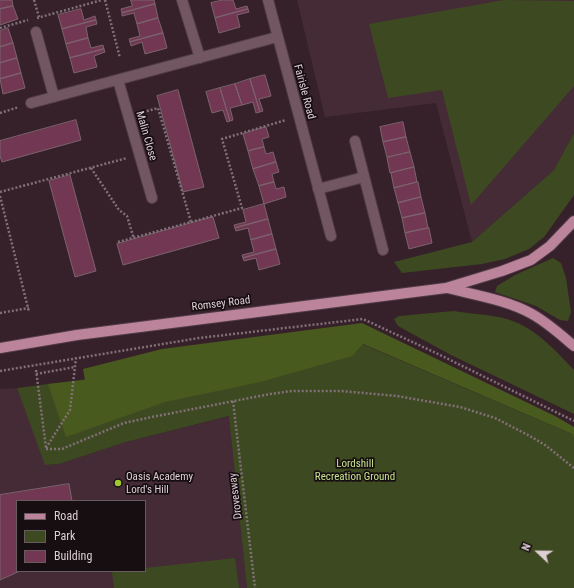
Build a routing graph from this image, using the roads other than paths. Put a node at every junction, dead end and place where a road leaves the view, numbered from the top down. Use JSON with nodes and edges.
{"nodes":[{"id":1,"x":182,"y":0,"type":"edge"},
{"id":2,"x":268,"y":0,"type":"edge"},
{"id":3,"x":36,"y":32,"type":"dead end"},
{"id":4,"x":277,"y":37,"type":"junction"},
{"id":5,"x":200,"y":58,"type":"junction"},
{"id":6,"x":118,"y":80,"type":"junction"},
{"id":7,"x":54,"y":97,"type":"junction"},
{"id":8,"x":31,"y":103,"type":"road end"},
{"id":9,"x":355,"y":141,"type":"dead end"},
{"id":10,"x":364,"y":177,"type":"junction"},
{"id":11,"x":318,"y":189,"type":"junction"},
{"id":12,"x":152,"y":198,"type":"dead end"},
{"id":13,"x":574,"y":221,"type":"edge"},
{"id":14,"x":331,"y":236,"type":"dead end"},
{"id":15,"x":383,"y":250,"type":"dead end"},
{"id":16,"x":446,"y":288,"type":"junction"},
{"id":17,"x":574,"y":346,"type":"edge"},
{"id":18,"x":0,"y":348,"type":"edge"}],
"edges":[{"from":1,"to":5,"type":"street"},
{"from":2,"to":4,"type":"street","name":"Fairisle Road"},
{"from":3,"to":7,"type":"street"},
{"from":4,"to":5,"type":"street"},
{"from":4,"to":11,"type":"street","name":"Fairisle Road"},
{"from":5,"to":6,"type":"street"},
{"from":6,"to":7,"type":"street"},
{"from":6,"to":12,"type":"street","name":"Malin Close"},
{"from":7,"to":8,"type":"street"},
{"from":9,"to":10,"type":"street"},
{"from":10,"to":11,"type":"street"},
{"from":10,"to":15,"type":"street"},
{"from":11,"to":14,"type":"street","name":"Fairisle Road"},
{"from":13,"to":16,"type":"main road","name":"Romsey Road"},
{"from":16,"to":17,"type":"main road","name":"Romsey Road"},
{"from":16,"to":18,"type":"main road","name":"Romsey Road"}]}
